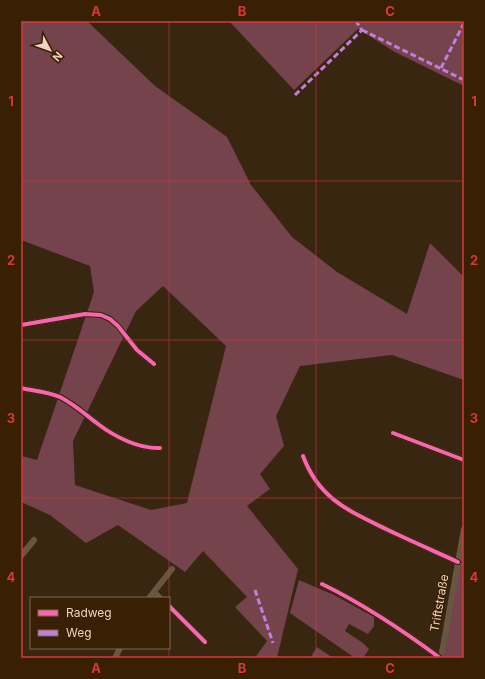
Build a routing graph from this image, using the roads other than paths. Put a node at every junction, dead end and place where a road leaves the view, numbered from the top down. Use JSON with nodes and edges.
{"nodes":[{"id":1,"x":21,"y":325,"type":"edge"},
{"id":2,"x":154,"y":364,"type":"dead end"},
{"id":3,"x":21,"y":388,"type":"edge"},
{"id":4,"x":393,"y":434,"type":"dead end"},
{"id":5,"x":160,"y":448,"type":"dead end"},
{"id":6,"x":303,"y":456,"type":"dead end"},
{"id":7,"x":464,"y":460,"type":"edge"},
{"id":8,"x":464,"y":529,"type":"edge"},
{"id":9,"x":34,"y":540,"type":"dead end"},
{"id":10,"x":21,"y":556,"type":"edge"},
{"id":11,"x":458,"y":562,"type":"junction"},
{"id":12,"x":172,"y":569,"type":"dead end"},
{"id":13,"x":322,"y":584,"type":"dead end"},
{"id":14,"x":154,"y":592,"type":"junction"},
{"id":15,"x":150,"y":597,"type":"edge"},
{"id":16,"x":159,"y":597,"type":"edge"},
{"id":17,"x":170,"y":607,"type":"edge"},
{"id":18,"x":205,"y":642,"type":"dead end"},
{"id":19,"x":117,"y":653,"type":"edge"},
{"id":20,"x":123,"y":658,"type":"edge"},
{"id":21,"x":440,"y":658,"type":"edge"}],
"edges":[{"from":1,"to":2,"type":"street"},
{"from":3,"to":5,"type":"street"},
{"from":4,"to":7,"type":"street"},
{"from":6,"to":11,"type":"street"},
{"from":8,"to":11,"type":"street","name":"Triftstraße"},
{"from":9,"to":10,"type":"street"},
{"from":11,"to":21,"type":"street","name":"Triftstraße"},
{"from":12,"to":14,"type":"street"},
{"from":13,"to":21,"type":"street"},
{"from":14,"to":15,"type":"street"},
{"from":14,"to":16,"type":"street"},
{"from":17,"to":18,"type":"street"},
{"from":19,"to":20,"type":"street"}]}
